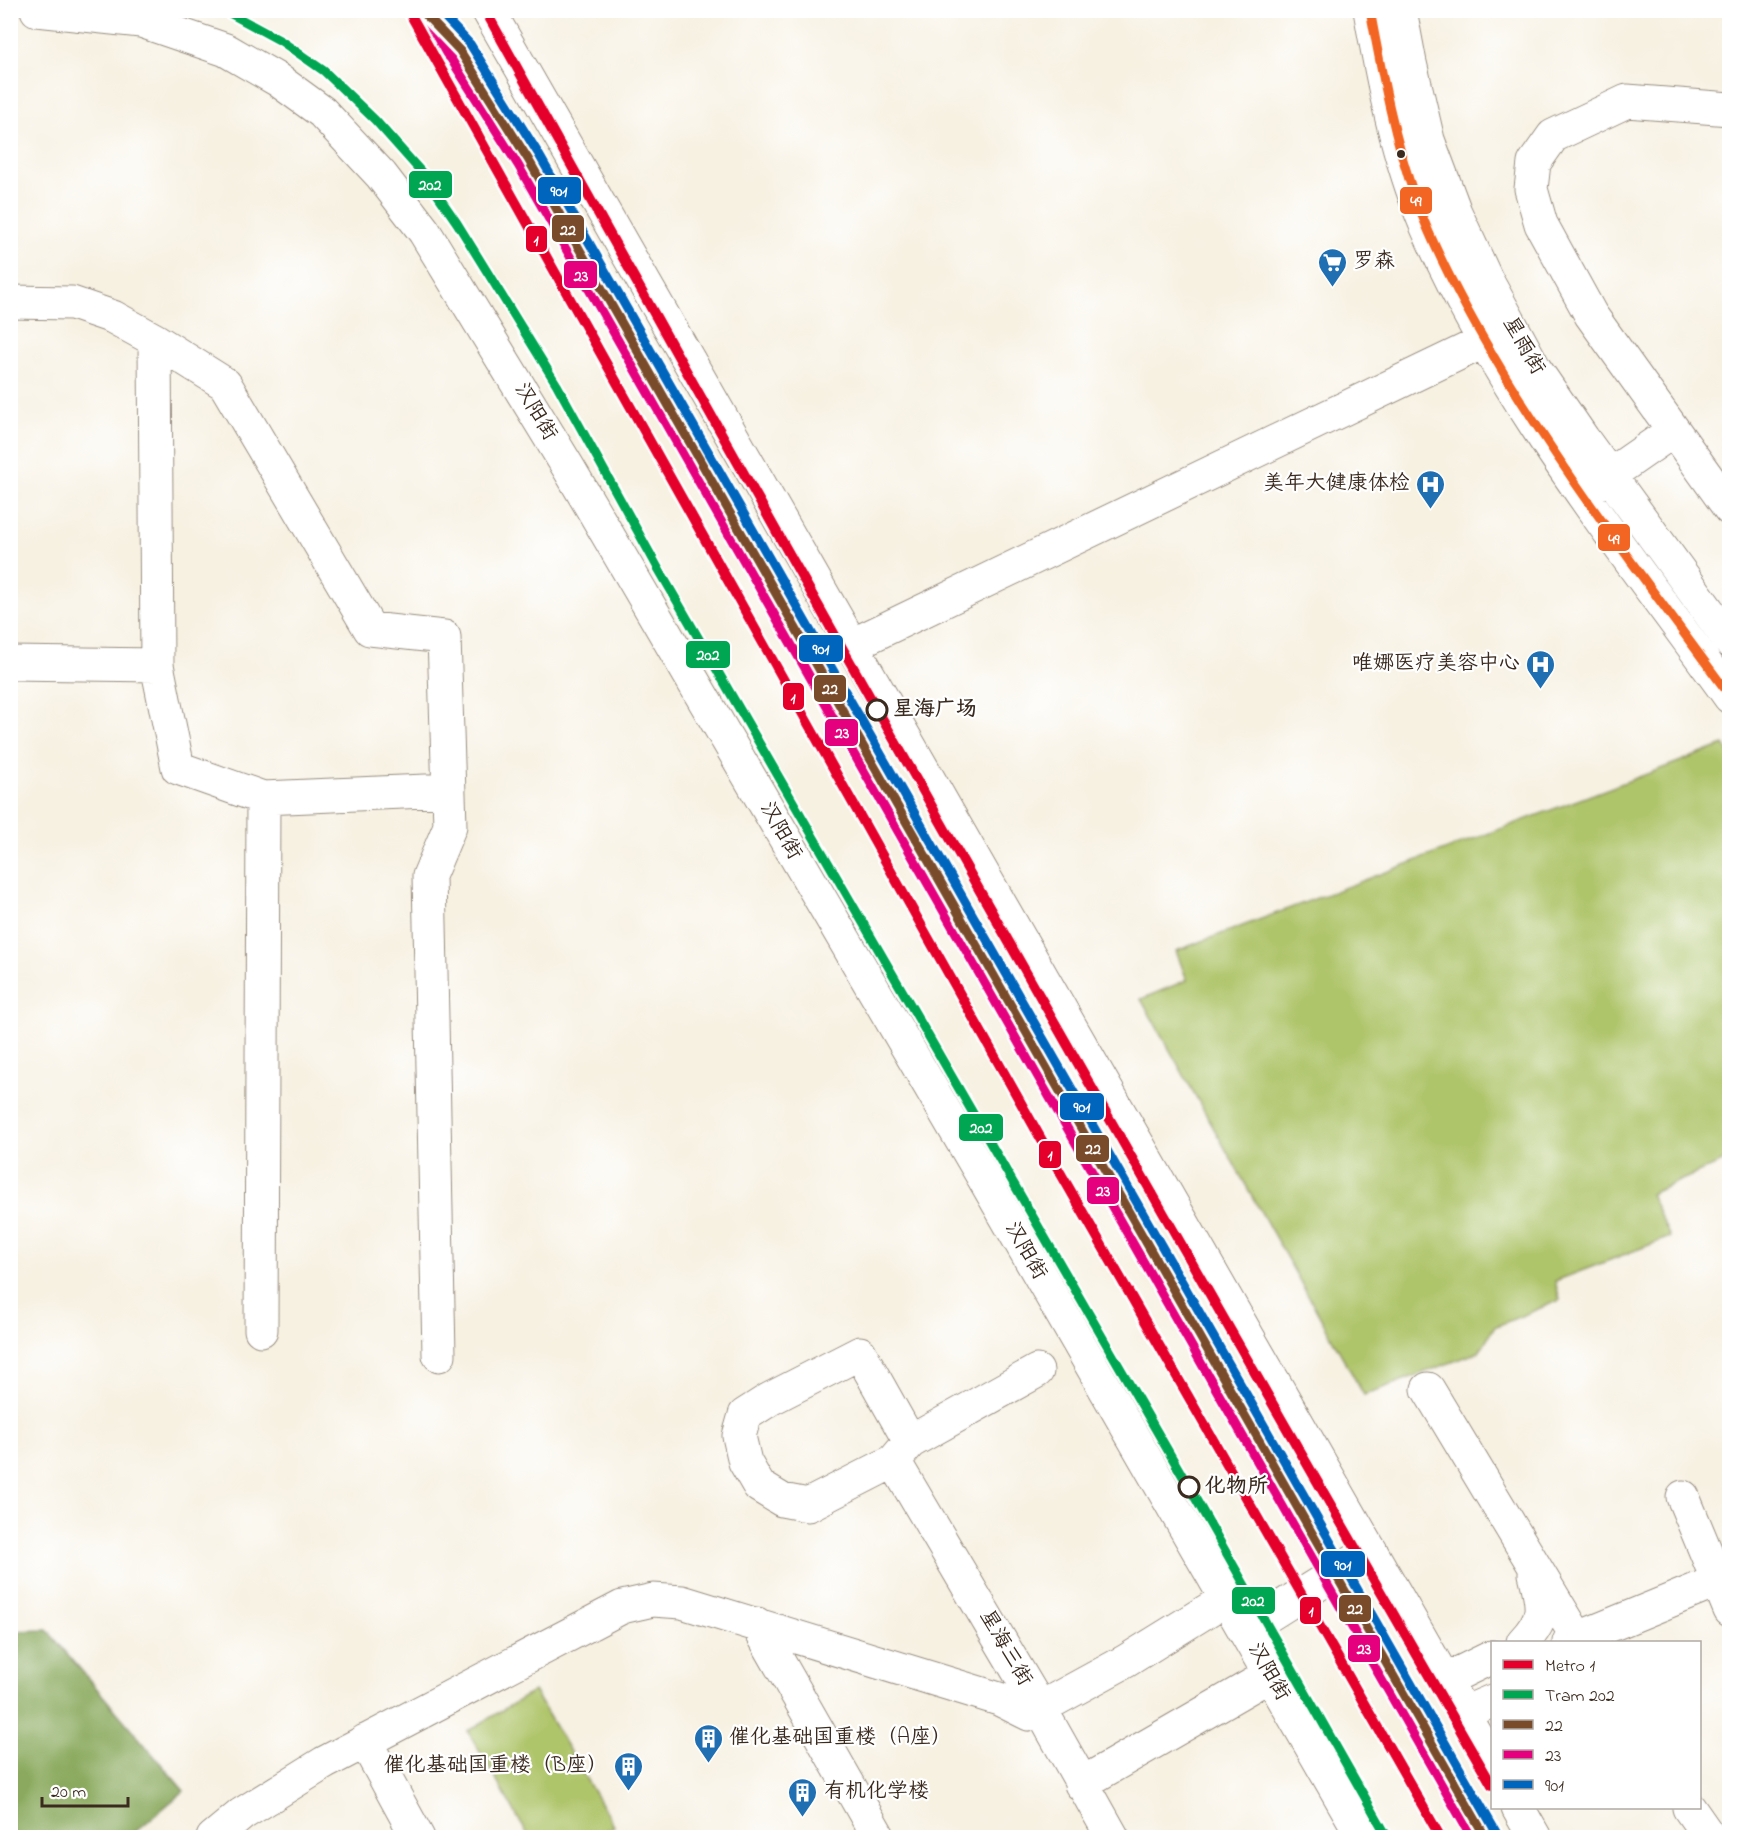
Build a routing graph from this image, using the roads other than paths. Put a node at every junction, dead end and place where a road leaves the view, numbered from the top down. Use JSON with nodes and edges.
{"nodes":[{"id":1,"x":37,"y":10,"type":"edge"},
{"id":2,"x":422,"y":10,"type":"edge"},
{"id":3,"x":488,"y":10,"type":"edge"},
{"id":4,"x":1370,"y":10,"type":"edge"},
{"id":5,"x":1400,"y":10,"type":"edge"},
{"id":6,"x":1730,"y":110,"type":"edge"},
{"id":7,"x":10,"y":302,"type":"edge"},
{"id":8,"x":1498,"y":334,"type":"junction"},
{"id":9,"x":155,"y":340,"type":"junction"},
{"id":10,"x":1678,"y":438,"type":"junction"},
{"id":11,"x":1602,"y":492,"type":"junction"},
{"id":12,"x":1730,"y":508,"type":"edge"},
{"id":13,"x":1730,"y":641,"type":"edge"},
{"id":14,"x":852,"y":645,"type":"junction"},
{"id":15,"x":10,"y":663,"type":"edge"},
{"id":16,"x":158,"y":665,"type":"junction"},
{"id":17,"x":1730,"y":696,"type":"edge"},
{"id":18,"x":449,"y":790,"type":"junction"},
{"id":19,"x":263,"y":798,"type":"junction"},
{"id":20,"x":261,"y":1330,"type":"dead end"},
{"id":21,"x":439,"y":1355,"type":"dead end"},
{"id":22,"x":1037,"y":1371,"type":"dead end"},
{"id":23,"x":1428,"y":1389,"type":"dead end"},
{"id":24,"x":902,"y":1451,"type":"junction"},
{"id":25,"x":1683,"y":1497,"type":"dead end"},
{"id":26,"x":1371,"y":1551,"type":"junction"},
{"id":27,"x":1533,"y":1566,"type":"junction"},
{"id":28,"x":1336,"y":1574,"type":"junction"},
{"id":29,"x":1724,"y":1596,"type":"edge"},
{"id":30,"x":1226,"y":1599,"type":"junction"},
{"id":31,"x":757,"y":1624,"type":"junction"},
{"id":32,"x":1245,"y":1630,"type":"junction"},
{"id":33,"x":1524,"y":1641,"type":"edge"},
{"id":34,"x":1576,"y":1641,"type":"edge"},
{"id":35,"x":1491,"y":1658,"type":"edge"},
{"id":36,"x":1270,"y":1675,"type":"junction"},
{"id":37,"x":1491,"y":1677,"type":"edge"},
{"id":38,"x":1464,"y":1697,"type":"edge"},
{"id":39,"x":1040,"y":1708,"type":"junction"},
{"id":40,"x":365,"y":1741,"type":"junction"},
{"id":41,"x":1491,"y":1761,"type":"edge"},
{"id":42,"x":1081,"y":1784,"type":"junction"},
{"id":43,"x":1519,"y":1809,"type":"edge"},
{"id":44,"x":1690,"y":1809,"type":"edge"},
{"id":45,"x":213,"y":1838,"type":"edge"},
{"id":46,"x":418,"y":1838,"type":"edge"},
{"id":47,"x":879,"y":1838,"type":"edge"},
{"id":48,"x":1113,"y":1838,"type":"edge"},
{"id":49,"x":1364,"y":1838,"type":"edge"},
{"id":50,"x":1486,"y":1838,"type":"edge"},
{"id":51,"x":1535,"y":1838,"type":"edge"},
{"id":52,"x":1710,"y":1838,"type":"edge"}],
"edges":[{"from":1,"to":30,"type":"main road","name":"汉阳街"},
{"from":2,"to":28,"type":"main road"},
{"from":3,"to":14,"type":"main road"},
{"from":4,"to":8,"type":"main road","name":"星雨街"},
{"from":5,"to":8,"type":"main road","name":"星雨街"},
{"from":6,"to":10,"type":"main road"},
{"from":7,"to":9,"type":"main road"},
{"from":8,"to":11,"type":"main road","name":"星雨街"},
{"from":8,"to":14,"type":"main road"},
{"from":9,"to":16,"type":"main road"},
{"from":9,"to":18,"type":"main road"},
{"from":10,"to":11,"type":"main road"},
{"from":10,"to":12,"type":"main road"},
{"from":11,"to":13,"type":"main road","name":"星雨街"},
{"from":11,"to":17,"type":"main road","name":"星雨街"},
{"from":14,"to":26,"type":"main road"},
{"from":15,"to":16,"type":"main road"},
{"from":16,"to":19,"type":"main road"},
{"from":18,"to":19,"type":"main road"},
{"from":18,"to":21,"type":"main road"},
{"from":19,"to":20,"type":"main road"},
{"from":22,"to":24,"type":"main road"},
{"from":23,"to":27,"type":"main road"},
{"from":24,"to":24,"type":"main road"},
{"from":24,"to":39,"type":"main road","name":"星海三街"},
{"from":25,"to":29,"type":"main road"},
{"from":26,"to":28,"type":"main road"},
{"from":26,"to":38,"type":"main road"},
{"from":27,"to":33,"type":"main road"},
{"from":27,"to":34,"type":"main road"},
{"from":28,"to":32,"type":"main road"},
{"from":28,"to":50,"type":"main road"},
{"from":29,"to":34,"type":"main road"},
{"from":30,"to":32,"type":"main road","name":"汉阳街"},
{"from":30,"to":39,"type":"main road"},
{"from":31,"to":39,"type":"main road"},
{"from":31,"to":40,"type":"main road"},
{"from":31,"to":47,"type":"main road"},
{"from":32,"to":36,"type":"main road","name":"汉阳街"},
{"from":35,"to":38,"type":"main road"},
{"from":36,"to":42,"type":"main road"},
{"from":36,"to":49,"type":"main road","name":"汉阳街"},
{"from":37,"to":38,"type":"main road"},
{"from":38,"to":41,"type":"main road"},
{"from":39,"to":42,"type":"main road","name":"星海三街"},
{"from":40,"to":45,"type":"main road"},
{"from":40,"to":46,"type":"main road"},
{"from":42,"to":48,"type":"main road","name":"星海三街"},
{"from":43,"to":51,"type":"main road"},
{"from":44,"to":52,"type":"main road"}]}
